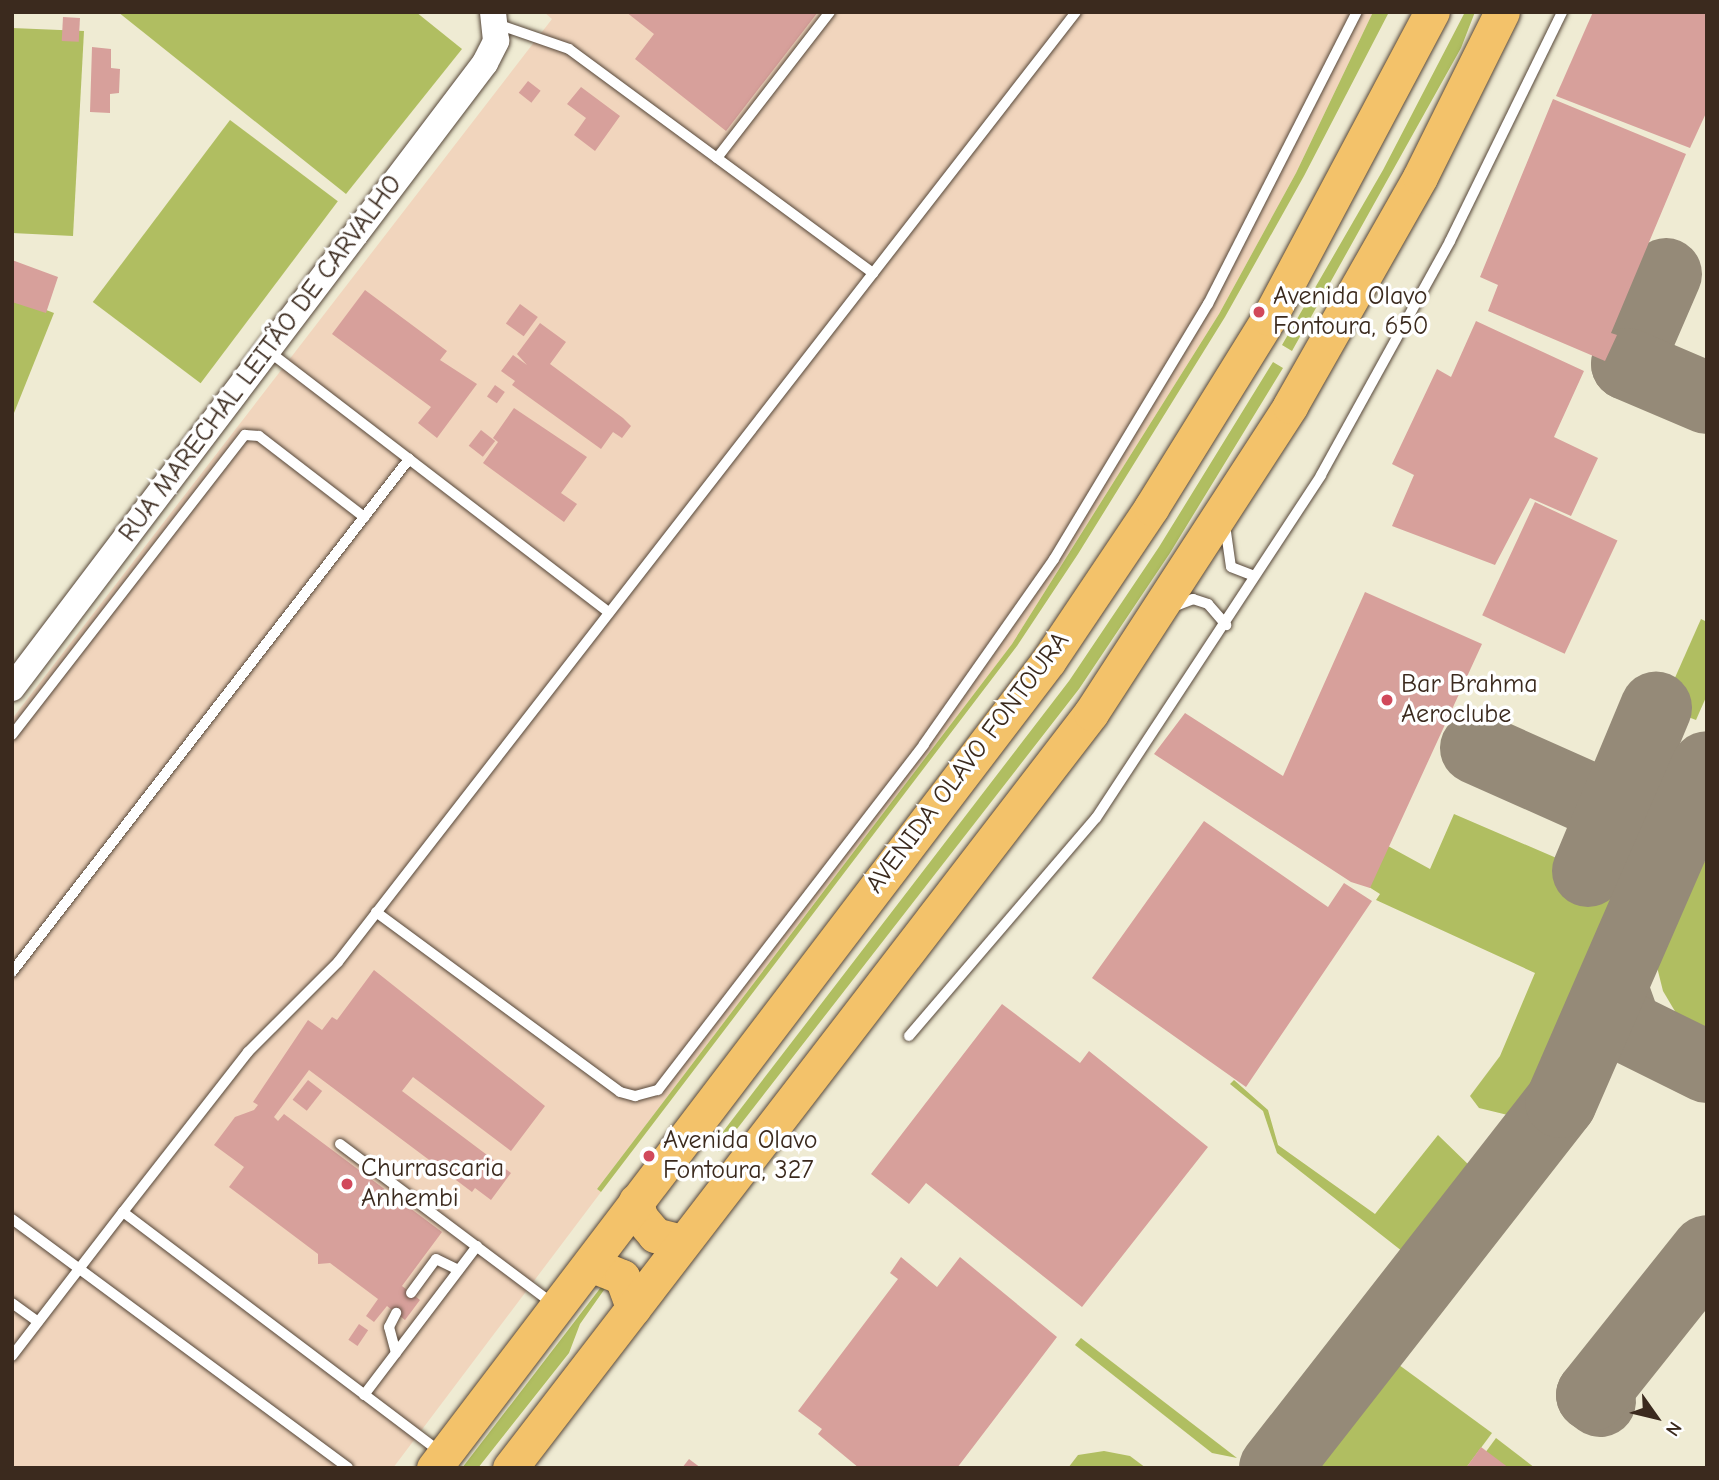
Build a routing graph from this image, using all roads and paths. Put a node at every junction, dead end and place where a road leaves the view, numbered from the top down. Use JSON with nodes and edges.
{"nodes":[{"id":1,"x":830,"y":12,"type":"edge"},
{"id":2,"x":1076,"y":12,"type":"edge"},
{"id":3,"x":1357,"y":12,"type":"edge"},
{"id":4,"x":1432,"y":12,"type":"edge"},
{"id":5,"x":1502,"y":12,"type":"edge"},
{"id":6,"x":1562,"y":12,"type":"edge"},
{"id":7,"x":495,"y":18,"type":"edge"},
{"id":8,"x":717,"y":158,"type":"junction"},
{"id":9,"x":873,"y":273,"type":"junction"},
{"id":10,"x":267,"y":350,"type":"junction"},
{"id":11,"x":409,"y":459,"type":"junction"},
{"id":12,"x":1226,"y":508,"type":"junction"},
{"id":13,"x":364,"y":517,"type":"junction"},
{"id":14,"x":1254,"y":576,"type":"junction"},
{"id":15,"x":1161,"y":611,"type":"junction"},
{"id":16,"x":609,"y":612,"type":"junction"},
{"id":17,"x":1226,"y":625,"type":"junction"},
{"id":18,"x":12,"y":688,"type":"edge"},
{"id":19,"x":12,"y":734,"type":"edge"},
{"id":20,"x":376,"y":912,"type":"junction"},
{"id":21,"x":12,"y":972,"type":"edge"},
{"id":22,"x":909,"y":1036,"type":"dead end"},
{"id":23,"x":340,"y":1144,"type":"dead end"},
{"id":24,"x":636,"y":1201,"type":"junction"},
{"id":25,"x":124,"y":1212,"type":"junction"},
{"id":26,"x":12,"y":1219,"type":"edge"},
{"id":27,"x":682,"y":1242,"type":"junction"},
{"id":28,"x":477,"y":1246,"type":"junction"},
{"id":29,"x":590,"y":1264,"type":"junction"},
{"id":30,"x":79,"y":1269,"type":"junction"},
{"id":31,"x":459,"y":1270,"type":"junction"},
{"id":32,"x":411,"y":1293,"type":"dead end"},
{"id":33,"x":12,"y":1303,"type":"edge"},
{"id":34,"x":557,"y":1307,"type":"junction"},
{"id":35,"x":633,"y":1308,"type":"junction"},
{"id":36,"x":396,"y":1312,"type":"dead end"},
{"id":37,"x":38,"y":1322,"type":"junction"},
{"id":38,"x":396,"y":1353,"type":"junction"},
{"id":39,"x":12,"y":1356,"type":"edge"},
{"id":40,"x":364,"y":1395,"type":"junction"},
{"id":41,"x":439,"y":1461,"type":"edge"},
{"id":42,"x":348,"y":1468,"type":"edge"},
{"id":43,"x":510,"y":1468,"type":"edge"}],
"edges":[{"from":1,"to":8,"type":"lane"},
{"from":2,"to":9,"type":"lane"},
{"from":3,"to":20,"type":"lane"},
{"from":4,"to":24,"type":"main road","name":"AVENIDA OLAVO FONTOURA"},
{"from":5,"to":12,"type":"main road"},
{"from":6,"to":14,"type":"lane"},
{"from":7,"to":8,"type":"lane"},
{"from":7,"to":10,"type":"street","name":"RUA MARECHAL LEITÃO DE CARVALHO"},
{"from":8,"to":9,"type":"lane"},
{"from":9,"to":16,"type":"lane"},
{"from":10,"to":11,"type":"lane"},
{"from":10,"to":18,"type":"street","name":"RUA MARECHAL LEITÃO DE CARVALHO"},
{"from":11,"to":13,"type":"lane"},
{"from":11,"to":16,"type":"lane"},
{"from":12,"to":14,"type":"lane"},
{"from":12,"to":15,"type":"main road"},
{"from":13,"to":19,"type":"lane"},
{"from":13,"to":21,"type":"lane"},
{"from":14,"to":17,"type":"lane"},
{"from":15,"to":17,"type":"lane"},
{"from":15,"to":27,"type":"main road"},
{"from":16,"to":20,"type":"lane"},
{"from":17,"to":22,"type":"lane"},
{"from":20,"to":25,"type":"lane"},
{"from":23,"to":28,"type":"lane"},
{"from":24,"to":27,"type":"main road"},
{"from":24,"to":29,"type":"main road","name":"AVENIDA OLAVO FONTOURA"},
{"from":25,"to":30,"type":"lane"},
{"from":25,"to":40,"type":"lane"},
{"from":26,"to":30,"type":"lane"},
{"from":27,"to":35,"type":"main road"},
{"from":28,"to":31,"type":"lane"},
{"from":28,"to":34,"type":"lane"},
{"from":29,"to":34,"type":"main road","name":"AVENIDA OLAVO FONTOURA"},
{"from":29,"to":35,"type":"main road"},
{"from":30,"to":37,"type":"lane"},
{"from":30,"to":42,"type":"lane"},
{"from":31,"to":32,"type":"lane"},
{"from":31,"to":38,"type":"lane"},
{"from":33,"to":37,"type":"lane"},
{"from":34,"to":41,"type":"main road","name":"AVENIDA OLAVO FONTOURA"},
{"from":35,"to":43,"type":"main road"},
{"from":36,"to":38,"type":"lane"},
{"from":37,"to":39,"type":"lane"},
{"from":38,"to":40,"type":"lane"},
{"from":40,"to":41,"type":"lane"}]}
